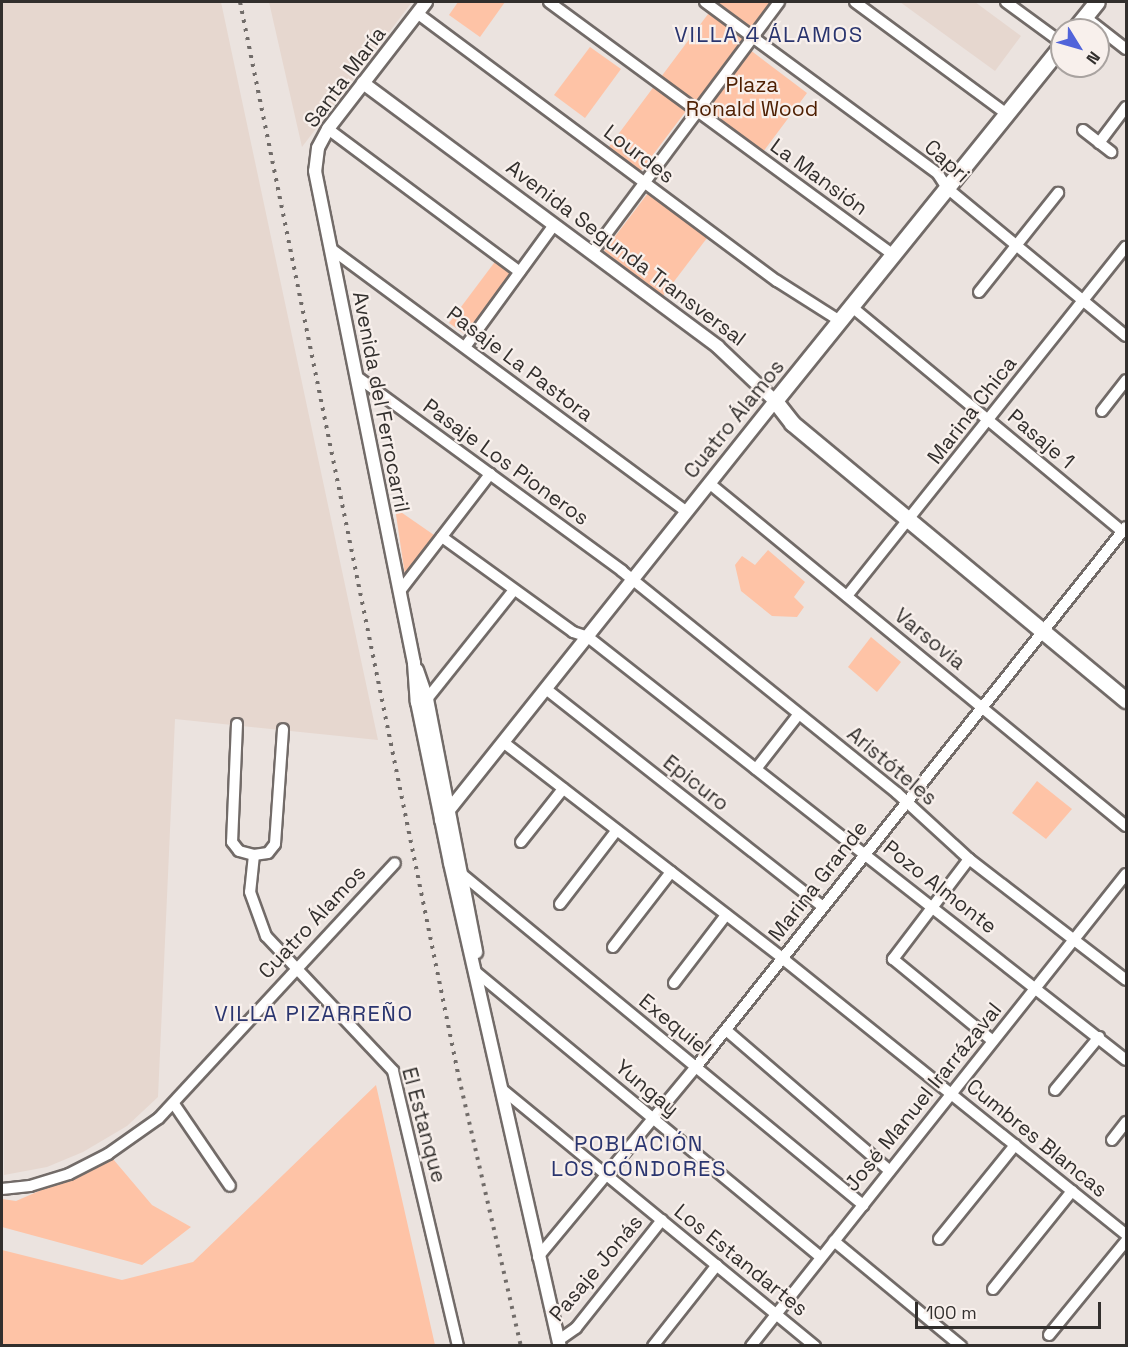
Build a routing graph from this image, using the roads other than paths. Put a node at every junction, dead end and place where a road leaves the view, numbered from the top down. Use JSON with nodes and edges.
{"nodes":[{"id":1,"x":426,"y":2,"type":"edge"},
{"id":2,"x":549,"y":2,"type":"edge"},
{"id":3,"x":705,"y":2,"type":"edge"},
{"id":4,"x":779,"y":2,"type":"edge"},
{"id":5,"x":855,"y":2,"type":"edge"},
{"id":6,"x":1006,"y":2,"type":"edge"},
{"id":7,"x":1097,"y":2,"type":"edge"},
{"id":8,"x":417,"y":14,"type":"junction"},
{"id":9,"x":1085,"y":17,"type":"joint"},
{"id":10,"x":1050,"y":35,"type":"edge"},
{"id":11,"x":753,"y":37,"type":"junction"},
{"id":12,"x":1126,"y":50,"type":"edge"},
{"id":13,"x":1050,"y":59,"type":"edge"},
{"id":14,"x":363,"y":83,"type":"junction"},
{"id":15,"x":1126,"y":108,"type":"edge"},
{"id":16,"x":697,"y":111,"type":"junction"},
{"id":17,"x":1007,"y":114,"type":"junction"},
{"id":18,"x":328,"y":129,"type":"junction"},
{"id":19,"x":1083,"y":130,"type":"dead end"},
{"id":20,"x":1099,"y":142,"type":"junction"},
{"id":21,"x":318,"y":148,"type":"joint"},
{"id":22,"x":1111,"y":152,"type":"dead end"},
{"id":23,"x":644,"y":182,"type":"junction"},
{"id":24,"x":947,"y":188,"type":"junction"},
{"id":25,"x":1058,"y":192,"type":"dead end"},
{"id":26,"x":554,"y":225,"type":"junction"},
{"id":27,"x":1016,"y":245,"type":"junction"},
{"id":28,"x":1126,"y":247,"type":"edge"},
{"id":29,"x":330,"y":248,"type":"junction"},
{"id":30,"x":592,"y":253,"type":"junction"},
{"id":31,"x":893,"y":255,"type":"junction"},
{"id":32,"x":520,"y":272,"type":"junction"},
{"id":33,"x":979,"y":292,"type":"dead end"},
{"id":34,"x":1083,"y":300,"type":"junction"},
{"id":35,"x":852,"y":307,"type":"junction"},
{"id":36,"x":840,"y":321,"type":"junction"},
{"id":37,"x":1126,"y":336,"type":"edge"},
{"id":38,"x":465,"y":347,"type":"junction"},
{"id":39,"x":356,"y":376,"type":"junction"},
{"id":40,"x":1126,"y":380,"type":"edge"},
{"id":41,"x":775,"y":401,"type":"junction"},
{"id":42,"x":1102,"y":411,"type":"dead end"},
{"id":43,"x":989,"y":420,"type":"junction"},
{"id":44,"x":490,"y":474,"type":"junction"},
{"id":45,"x":710,"y":483,"type":"junction"},
{"id":46,"x":687,"y":512,"type":"junction"},
{"id":47,"x":910,"y":521,"type":"junction"},
{"id":48,"x":1125,"y":530,"type":"edge"},
{"id":49,"x":442,"y":537,"type":"junction"},
{"id":50,"x":632,"y":580,"type":"junction"},
{"id":51,"x":514,"y":590,"type":"junction"},
{"id":52,"x":400,"y":591,"type":"junction"},
{"id":53,"x":847,"y":596,"type":"junction"},
{"id":54,"x":1043,"y":631,"type":"junction"},
{"id":55,"x":588,"y":637,"type":"junction"},
{"id":56,"x":414,"y":663,"type":"junction"},
{"id":57,"x":546,"y":689,"type":"junction"},
{"id":58,"x":427,"y":699,"type":"junction"},
{"id":59,"x":1126,"y":700,"type":"edge"},
{"id":60,"x":982,"y":707,"type":"junction"},
{"id":61,"x":798,"y":715,"type":"junction"},
{"id":62,"x":237,"y":724,"type":"dead end"},
{"id":63,"x":283,"y":729,"type":"dead end"},
{"id":64,"x":503,"y":742,"type":"junction"},
{"id":65,"x":756,"y":769,"type":"junction"},
{"id":66,"x":563,"y":789,"type":"junction"},
{"id":67,"x":905,"y":801,"type":"junction"},
{"id":68,"x":445,"y":815,"type":"junction"},
{"id":69,"x":1126,"y":826,"type":"edge"},
{"id":70,"x":617,"y":830,"type":"junction"},
{"id":71,"x":521,"y":842,"type":"dead end"},
{"id":72,"x":865,"y":854,"type":"junction"},
{"id":73,"x":254,"y":855,"type":"junction"},
{"id":74,"x":969,"y":859,"type":"junction"},
{"id":75,"x":395,"y":863,"type":"dead end"},
{"id":76,"x":671,"y":872,"type":"junction"},
{"id":77,"x":1126,"y":874,"type":"edge"},
{"id":78,"x":463,"y":875,"type":"junction"},
{"id":79,"x":560,"y":904,"type":"dead end"},
{"id":80,"x":932,"y":905,"type":"junction"},
{"id":81,"x":823,"y":907,"type":"junction"},
{"id":82,"x":726,"y":915,"type":"junction"},
{"id":83,"x":1075,"y":939,"type":"junction"},
{"id":84,"x":613,"y":947,"type":"dead end"},
{"id":85,"x":782,"y":958,"type":"junction"},
{"id":86,"x":295,"y":970,"type":"junction"},
{"id":87,"x":476,"y":972,"type":"junction"},
{"id":88,"x":1126,"y":980,"type":"edge"},
{"id":89,"x":674,"y":983,"type":"dead end"},
{"id":90,"x":1037,"y":986,"type":"junction"},
{"id":91,"x":726,"y":1030,"type":"junction"},
{"id":92,"x":1099,"y":1037,"type":"junction"},
{"id":93,"x":993,"y":1041,"type":"junction"},
{"id":94,"x":1126,"y":1060,"type":"edge"},
{"id":95,"x":696,"y":1067,"type":"junction"},
{"id":96,"x":503,"y":1090,"type":"junction"},
{"id":97,"x":1056,"y":1090,"type":"dead end"},
{"id":98,"x":952,"y":1094,"type":"junction"},
{"id":99,"x":174,"y":1104,"type":"junction"},
{"id":100,"x":653,"y":1118,"type":"junction"},
{"id":101,"x":1126,"y":1122,"type":"edge"},
{"id":102,"x":1112,"y":1140,"type":"dead end"},
{"id":103,"x":1015,"y":1145,"type":"junction"},
{"id":104,"x":890,"y":1171,"type":"junction"},
{"id":105,"x":607,"y":1174,"type":"junction"},
{"id":106,"x":230,"y":1186,"type":"dead end"},
{"id":107,"x":2,"y":1189,"type":"edge"},
{"id":108,"x":1072,"y":1191,"type":"junction"},
{"id":109,"x":863,"y":1205,"type":"junction"},
{"id":110,"x":662,"y":1220,"type":"junction"},
{"id":111,"x":1126,"y":1235,"type":"edge"},
{"id":112,"x":939,"y":1239,"type":"dead end"},
{"id":113,"x":834,"y":1241,"type":"junction"},
{"id":114,"x":1126,"y":1241,"type":"edge"},
{"id":115,"x":538,"y":1257,"type":"junction"},
{"id":116,"x":821,"y":1257,"type":"junction"},
{"id":117,"x":717,"y":1265,"type":"junction"},
{"id":118,"x":993,"y":1289,"type":"dead end"},
{"id":119,"x":776,"y":1314,"type":"junction"},
{"id":120,"x":1049,"y":1335,"type":"dead end"},
{"id":121,"x":559,"y":1343,"type":"edge"},
{"id":122,"x":458,"y":1346,"type":"edge"},
{"id":123,"x":653,"y":1346,"type":"edge"},
{"id":124,"x":751,"y":1346,"type":"edge"},
{"id":125,"x":815,"y":1346,"type":"edge"},
{"id":126,"x":961,"y":1346,"type":"edge"}],
"edges":[{"from":1,"to":8,"type":"street","name":"Santa María"},
{"from":2,"to":16,"type":"street","name":"La Mansión"},
{"from":3,"to":11,"type":"street","name":"Capri"},
{"from":4,"to":11,"type":"street"},
{"from":5,"to":17,"type":"street"},
{"from":6,"to":10,"type":"street"},
{"from":7,"to":9,"type":"main road"},
{"from":8,"to":14,"type":"street","name":"Santa María"},
{"from":8,"to":23,"type":"street","name":"Lourdes"},
{"from":9,"to":12,"type":"street"},
{"from":11,"to":16,"type":"street"},
{"from":11,"to":24,"type":"street","name":"Capri"},
{"from":13,"to":17,"type":"main road","name":"Cuatro Álamos"},
{"from":14,"to":18,"type":"street","name":"Santa María"},
{"from":14,"to":26,"type":"street","name":"Avenida Segunda Transversal"},
{"from":15,"to":20,"type":"street"},
{"from":16,"to":23,"type":"street"},
{"from":16,"to":31,"type":"street","name":"La Mansión"},
{"from":17,"to":24,"type":"main road","name":"Cuatro Álamos"},
{"from":18,"to":21,"type":"street","name":"Santa María"},
{"from":18,"to":32,"type":"street"},
{"from":19,"to":20,"type":"street"},
{"from":20,"to":22,"type":"street"},
{"from":21,"to":29,"type":"street","name":"Avenida del Ferrocarril"},
{"from":23,"to":30,"type":"street"},
{"from":23,"to":36,"type":"street","name":"Lourdes"},
{"from":24,"to":27,"type":"street","name":"Capri"},
{"from":24,"to":31,"type":"main road","name":"Cuatro Álamos"},
{"from":25,"to":27,"type":"street"},
{"from":26,"to":30,"type":"street","name":"Avenida Segunda Transversal"},
{"from":26,"to":32,"type":"street"},
{"from":27,"to":33,"type":"street"},
{"from":27,"to":34,"type":"street","name":"Capri"},
{"from":28,"to":34,"type":"street","name":"Marina Chica"},
{"from":29,"to":38,"type":"street","name":"Pasaje La Pastora"},
{"from":29,"to":39,"type":"street","name":"Avenida del Ferrocarril"},
{"from":30,"to":41,"type":"street","name":"Avenida Segunda Transversal"},
{"from":31,"to":35,"type":"main road","name":"Cuatro Álamos"},
{"from":32,"to":38,"type":"street"},
{"from":34,"to":37,"type":"street","name":"Capri"},
{"from":34,"to":43,"type":"street","name":"Marina Chica"},
{"from":35,"to":36,"type":"main road","name":"Cuatro Álamos"},
{"from":35,"to":43,"type":"street","name":"Pasaje 1"},
{"from":36,"to":41,"type":"main road","name":"Cuatro Álamos"},
{"from":38,"to":46,"type":"street","name":"Pasaje La Pastora"},
{"from":39,"to":44,"type":"street","name":"Pasaje Los Pioneros"},
{"from":39,"to":52,"type":"street","name":"Avenida del Ferrocarril"},
{"from":40,"to":42,"type":"street"},
{"from":41,"to":45,"type":"street","name":"Cuatro Álamos"},
{"from":41,"to":47,"type":"main road","name":"Avenida Segunda Transversal"},
{"from":43,"to":47,"type":"street","name":"Marina Chica"},
{"from":43,"to":48,"type":"street","name":"Pasaje 1"},
{"from":44,"to":49,"type":"street"},
{"from":44,"to":50,"type":"street","name":"Pasaje Los Pioneros"},
{"from":45,"to":46,"type":"street","name":"Cuatro Álamos"},
{"from":45,"to":53,"type":"street","name":"Varsovia"},
{"from":46,"to":50,"type":"street","name":"Cuatro Álamos"},
{"from":47,"to":53,"type":"street","name":"Marina Chica"},
{"from":47,"to":54,"type":"main road","name":"Avenida Segunda Transversal"},
{"from":48,"to":54,"type":"street","name":"Marina Grande"},
{"from":49,"to":51,"type":"street","name":"Pozo Almonte"},
{"from":49,"to":52,"type":"street"},
{"from":50,"to":55,"type":"street","name":"Cuatro Álamos"},
{"from":50,"to":61,"type":"street","name":"Aristóteles"},
{"from":51,"to":55,"type":"street","name":"Pozo Almonte"},
{"from":51,"to":58,"type":"street"},
{"from":52,"to":56,"type":"street","name":"Avenida del Ferrocarril"},
{"from":53,"to":60,"type":"street","name":"Varsovia"},
{"from":54,"to":59,"type":"main road","name":"Avenida Segunda Transversal"},
{"from":54,"to":60,"type":"street","name":"Marina Grande"},
{"from":55,"to":57,"type":"street","name":"Cuatro Álamos"},
{"from":55,"to":65,"type":"street","name":"Pozo Almonte"},
{"from":56,"to":58,"type":"street","name":"Avenida del Ferrocarril"},
{"from":56,"to":68,"type":"street","name":"Avenida del Ferrocarril"},
{"from":57,"to":64,"type":"street","name":"Cuatro Álamos"},
{"from":57,"to":81,"type":"street","name":"Epicuro"},
{"from":58,"to":68,"type":"street","name":"Avenida del Ferrocarril"},
{"from":60,"to":67,"type":"street","name":"Marina Grande"},
{"from":60,"to":69,"type":"street","name":"Varsovia"},
{"from":61,"to":65,"type":"street"},
{"from":61,"to":67,"type":"street","name":"Aristóteles"},
{"from":62,"to":73,"type":"street"},
{"from":63,"to":73,"type":"street"},
{"from":64,"to":66,"type":"street","name":"Cumbres Blancas"},
{"from":64,"to":68,"type":"street","name":"Cuatro Álamos"},
{"from":65,"to":72,"type":"street","name":"Pozo Almonte"},
{"from":66,"to":70,"type":"street","name":"Cumbres Blancas"},
{"from":66,"to":71,"type":"street"},
{"from":67,"to":72,"type":"street","name":"Marina Grande"},
{"from":67,"to":74,"type":"street","name":"Aristóteles"},
{"from":68,"to":78,"type":"street","name":"Avenida del Ferrocarril"},
{"from":68,"to":87,"type":"street","name":"Avenida del Ferrocarril"},
{"from":70,"to":76,"type":"street","name":"Cumbres Blancas"},
{"from":70,"to":79,"type":"street"},
{"from":72,"to":80,"type":"street","name":"Pozo Almonte"},
{"from":72,"to":81,"type":"street","name":"Marina Grande"},
{"from":73,"to":86,"type":"street","name":"El Estanque"},
{"from":74,"to":80,"type":"street"},
{"from":74,"to":83,"type":"street","name":"Aristóteles"},
{"from":75,"to":86,"type":"street","name":"Cuatro Álamos"},
{"from":76,"to":82,"type":"street","name":"Cumbres Blancas"},
{"from":76,"to":84,"type":"street"},
{"from":77,"to":83,"type":"street","name":"José Manuel Irarrázaval"},
{"from":78,"to":87,"type":"street","name":"Avenida del Ferrocarril"},
{"from":78,"to":95,"type":"street","name":"Exequiel"},
{"from":80,"to":90,"type":"street","name":"Pozo Almonte"},
{"from":80,"to":93,"type":"street"},
{"from":81,"to":85,"type":"street","name":"Marina Grande"},
{"from":82,"to":85,"type":"street","name":"Cumbres Blancas"},
{"from":82,"to":89,"type":"street"},
{"from":83,"to":88,"type":"street","name":"Aristóteles"},
{"from":83,"to":90,"type":"street","name":"José Manuel Irarrázaval"},
{"from":85,"to":91,"type":"street","name":"Marina Grande"},
{"from":85,"to":98,"type":"street","name":"Cumbres Blancas"},
{"from":86,"to":99,"type":"street","name":"Cuatro Álamos"},
{"from":86,"to":122,"type":"street","name":"El Estanque"},
{"from":87,"to":96,"type":"street","name":"Avenida del Ferrocarril"},
{"from":87,"to":100,"type":"street","name":"Yungay"},
{"from":90,"to":92,"type":"street","name":"Pozo Almonte"},
{"from":90,"to":93,"type":"street","name":"José Manuel Irarrázaval"},
{"from":91,"to":95,"type":"street","name":"Marina Grande"},
{"from":91,"to":104,"type":"street"},
{"from":92,"to":94,"type":"street","name":"Pozo Almonte"},
{"from":92,"to":97,"type":"street"},
{"from":93,"to":98,"type":"street","name":"José Manuel Irarrázaval"},
{"from":95,"to":100,"type":"street","name":"Marina Grande"},
{"from":95,"to":109,"type":"street","name":"Exequiel"},
{"from":96,"to":105,"type":"street","name":"Los Estandartes"},
{"from":96,"to":115,"type":"street","name":"Avenida del Ferrocarril"},
{"from":98,"to":103,"type":"street","name":"Cumbres Blancas"},
{"from":98,"to":104,"type":"street","name":"José Manuel Irarrázaval"},
{"from":99,"to":106,"type":"street"},
{"from":99,"to":107,"type":"street","name":"Cuatro Álamos"},
{"from":100,"to":105,"type":"street","name":"Marina Grande"},
{"from":100,"to":116,"type":"street","name":"Yungay"},
{"from":101,"to":102,"type":"street"},
{"from":103,"to":108,"type":"street","name":"Cumbres Blancas"},
{"from":103,"to":112,"type":"street"},
{"from":104,"to":109,"type":"street","name":"José Manuel Irarrázaval"},
{"from":105,"to":110,"type":"street","name":"Los Estandartes"},
{"from":105,"to":115,"type":"street","name":"Marina Grande"},
{"from":108,"to":111,"type":"street","name":"Cumbres Blancas"},
{"from":108,"to":118,"type":"street"},
{"from":109,"to":113,"type":"street","name":"José Manuel Irarrázaval"},
{"from":110,"to":117,"type":"street","name":"Los Estandartes"},
{"from":110,"to":121,"type":"street","name":"Pasaje Jonás"},
{"from":113,"to":116,"type":"street","name":"José Manuel Irarrázaval"},
{"from":113,"to":126,"type":"street"},
{"from":114,"to":120,"type":"street"},
{"from":115,"to":121,"type":"street","name":"Avenida del Ferrocarril"},
{"from":116,"to":119,"type":"street","name":"José Manuel Irarrázaval"},
{"from":117,"to":119,"type":"street","name":"Los Estandartes"},
{"from":117,"to":123,"type":"street"},
{"from":119,"to":124,"type":"street","name":"José Manuel Irarrázaval"},
{"from":119,"to":125,"type":"street","name":"Los Estandartes"}]}
